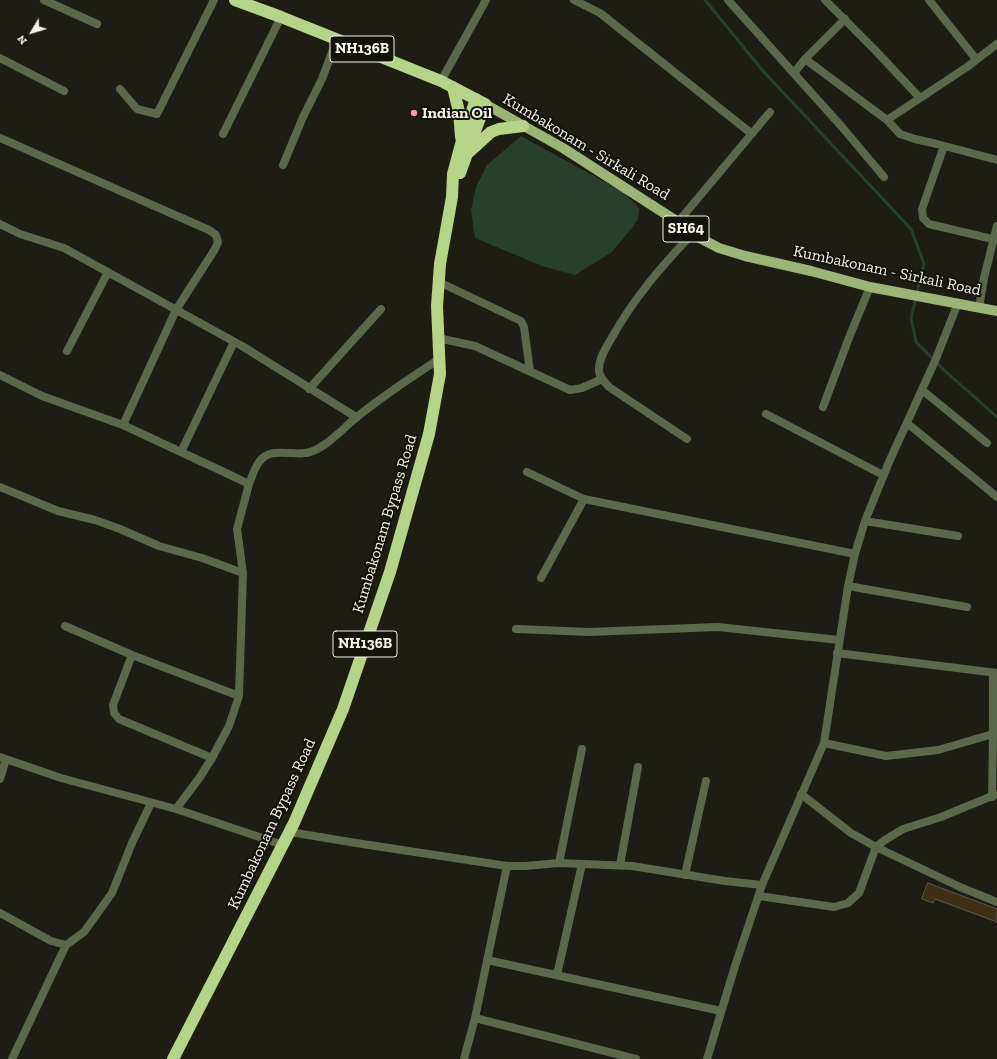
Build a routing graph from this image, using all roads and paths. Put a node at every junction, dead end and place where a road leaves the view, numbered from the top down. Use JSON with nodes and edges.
{"nodes":[{"id":1,"x":44,"y":0,"type":"edge"},
{"id":2,"x":214,"y":0,"type":"edge"},
{"id":3,"x":235,"y":0,"type":"edge"},
{"id":4,"x":486,"y":0,"type":"edge"},
{"id":5,"x":574,"y":0,"type":"edge"},
{"id":6,"x":728,"y":0,"type":"edge"},
{"id":7,"x":825,"y":0,"type":"edge"},
{"id":8,"x":929,"y":0,"type":"edge"},
{"id":9,"x":281,"y":17,"type":"junction"},
{"id":10,"x":845,"y":20,"type":"junction"},
{"id":11,"x":96,"y":24,"type":"dead end"},
{"id":12,"x":337,"y":39,"type":"junction"},
{"id":13,"x":997,"y":44,"type":"edge"},
{"id":14,"x":0,"y":58,"type":"edge"},
{"id":15,"x":805,"y":59,"type":"junction"},
{"id":16,"x":976,"y":59,"type":"junction"},
{"id":17,"x":794,"y":73,"type":"junction"},
{"id":18,"x":441,"y":81,"type":"junction"},
{"id":19,"x":453,"y":87,"type":"junction"},
{"id":20,"x":120,"y":89,"type":"dead end"},
{"id":21,"x":64,"y":91,"type":"dead end"},
{"id":22,"x":920,"y":98,"type":"junction"},
{"id":23,"x":480,"y":102,"type":"junction"},
{"id":24,"x":770,"y":112,"type":"dead end"},
{"id":25,"x":887,"y":120,"type":"junction"},
{"id":26,"x":523,"y":126,"type":"junction"},
{"id":27,"x":223,"y":134,"type":"dead end"},
{"id":28,"x":752,"y":134,"type":"junction"},
{"id":29,"x":0,"y":138,"type":"edge"},
{"id":30,"x":944,"y":146,"type":"junction"},
{"id":31,"x":464,"y":149,"type":"junction"},
{"id":32,"x":997,"y":160,"type":"edge"},
{"id":33,"x":283,"y":164,"type":"dead end"},
{"id":34,"x":884,"y":177,"type":"dead end"},
{"id":35,"x":678,"y":222,"type":"junction"},
{"id":36,"x":0,"y":224,"type":"edge"},
{"id":37,"x":997,"y":226,"type":"edge"},
{"id":38,"x":692,"y":234,"type":"junction"},
{"id":39,"x":995,"y":240,"type":"edge"},
{"id":40,"x":108,"y":272,"type":"junction"},
{"id":41,"x":439,"y":282,"type":"junction"},
{"id":42,"x":870,"y":287,"type":"junction"},
{"id":43,"x":958,"y":304,"type":"junction"},
{"id":44,"x":979,"y":308,"type":"junction"},
{"id":45,"x":381,"y":309,"type":"dead end"},
{"id":46,"x":176,"y":310,"type":"junction"},
{"id":47,"x":997,"y":311,"type":"edge"},
{"id":48,"x":438,"y":338,"type":"junction"},
{"id":49,"x":234,"y":342,"type":"junction"},
{"id":50,"x":67,"y":351,"type":"dead end"},
{"id":51,"x":439,"y":359,"type":"junction"},
{"id":52,"x":530,"y":371,"type":"junction"},
{"id":53,"x":0,"y":375,"type":"edge"},
{"id":54,"x":602,"y":379,"type":"junction"},
{"id":55,"x":309,"y":389,"type":"junction"},
{"id":56,"x":922,"y":390,"type":"junction"},
{"id":57,"x":822,"y":406,"type":"dead end"},
{"id":58,"x":766,"y":414,"type":"dead end"},
{"id":59,"x":356,"y":417,"type":"junction"},
{"id":60,"x":907,"y":423,"type":"junction"},
{"id":61,"x":123,"y":425,"type":"junction"},
{"id":62,"x":687,"y":439,"type":"dead end"},
{"id":63,"x":987,"y":443,"type":"dead end"},
{"id":64,"x":181,"y":452,"type":"junction"},
{"id":65,"x":527,"y":472,"type":"dead end"},
{"id":66,"x":883,"y":475,"type":"junction"},
{"id":67,"x":249,"y":484,"type":"junction"},
{"id":68,"x":0,"y":487,"type":"edge"},
{"id":69,"x":997,"y":497,"type":"edge"},
{"id":70,"x":584,"y":499,"type":"junction"},
{"id":71,"x":865,"y":521,"type":"junction"},
{"id":72,"x":958,"y":536,"type":"dead end"},
{"id":73,"x":855,"y":554,"type":"junction"},
{"id":74,"x":243,"y":573,"type":"junction"},
{"id":75,"x":541,"y":578,"type":"dead end"},
{"id":76,"x":848,"y":586,"type":"junction"},
{"id":77,"x":967,"y":608,"type":"dead end"},
{"id":78,"x":65,"y":626,"type":"dead end"},
{"id":79,"x":516,"y":629,"type":"dead end"},
{"id":80,"x":839,"y":640,"type":"junction"},
{"id":81,"x":837,"y":654,"type":"junction"},
{"id":82,"x":132,"y":656,"type":"junction"},
{"id":83,"x":995,"y":673,"type":"edge"},
{"id":84,"x":239,"y":696,"type":"junction"},
{"id":85,"x":993,"y":734,"type":"junction"},
{"id":86,"x":824,"y":742,"type":"junction"},
{"id":87,"x":582,"y":750,"type":"dead end"},
{"id":88,"x":3,"y":758,"type":"edge"},
{"id":89,"x":212,"y":758,"type":"junction"},
{"id":90,"x":638,"y":767,"type":"dead end"},
{"id":91,"x":0,"y":779,"type":"edge"},
{"id":92,"x":706,"y":781,"type":"dead end"},
{"id":93,"x":801,"y":794,"type":"junction"},
{"id":94,"x":994,"y":796,"type":"edge"},
{"id":95,"x":150,"y":803,"type":"junction"},
{"id":96,"x":176,"y":809,"type":"junction"},
{"id":97,"x":290,"y":832,"type":"junction"},
{"id":98,"x":283,"y":845,"type":"junction"},
{"id":99,"x":876,"y":847,"type":"junction"},
{"id":100,"x":559,"y":863,"type":"junction"},
{"id":101,"x":582,"y":864,"type":"junction"},
{"id":102,"x":620,"y":865,"type":"junction"},
{"id":103,"x":507,"y":866,"type":"junction"},
{"id":104,"x":685,"y":875,"type":"junction"},
{"id":105,"x":762,"y":885,"type":"junction"},
{"id":106,"x":759,"y":896,"type":"junction"},
{"id":107,"x":997,"y":902,"type":"edge"},
{"id":108,"x":0,"y":913,"type":"edge"},
{"id":109,"x":66,"y":945,"type":"junction"},
{"id":110,"x":487,"y":960,"type":"junction"},
{"id":111,"x":557,"y":975,"type":"junction"},
{"id":112,"x":722,"y":1011,"type":"junction"},
{"id":113,"x":475,"y":1018,"type":"junction"},
{"id":114,"x":12,"y":1059,"type":"edge"},
{"id":115,"x":173,"y":1059,"type":"edge"},
{"id":116,"x":464,"y":1059,"type":"edge"},
{"id":117,"x":636,"y":1059,"type":"edge"},
{"id":118,"x":707,"y":1059,"type":"edge"}],
"edges":[{"from":1,"to":11,"type":"street"},
{"from":2,"to":20,"type":"street"},
{"from":3,"to":9,"type":"highway","name":"Kumbakonam - Sirkali Road","number":"NH136B"},
{"from":4,"to":18,"type":"street"},
{"from":5,"to":28,"type":"street"},
{"from":6,"to":17,"type":"street"},
{"from":7,"to":10,"type":"street"},
{"from":8,"to":16,"type":"street"},
{"from":9,"to":12,"type":"highway","name":"Kumbakonam - Sirkali Road","number":"NH136B"},
{"from":9,"to":27,"type":"street"},
{"from":10,"to":15,"type":"street"},
{"from":10,"to":22,"type":"street"},
{"from":12,"to":18,"type":"highway","name":"Kumbakonam - Sirkali Road","number":"NH136B"},
{"from":12,"to":33,"type":"street"},
{"from":13,"to":16,"type":"street"},
{"from":14,"to":21,"type":"street"},
{"from":15,"to":17,"type":"street"},
{"from":15,"to":25,"type":"street"},
{"from":16,"to":22,"type":"street"},
{"from":17,"to":34,"type":"street"},
{"from":18,"to":19,"type":"highway","name":"Kumbakonam - Sirkali Road","number":"NH136B"},
{"from":19,"to":23,"type":"highway","name":"Kumbakonam - Sirkali Road","number":"NH136B"},
{"from":19,"to":31,"type":"highway"},
{"from":22,"to":25,"type":"street"},
{"from":23,"to":26,"type":"main road","name":"Kumbakonam - Sirkali Road","number":"SH64"},
{"from":23,"to":31,"type":"highway","name":"Kumbakonam Bypass Road","number":"NH136B"},
{"from":24,"to":28,"type":"street"},
{"from":25,"to":30,"type":"street"},
{"from":26,"to":31,"type":"highway"},
{"from":26,"to":35,"type":"main road","name":"Kumbakonam - Sirkali Road","number":"SH64"},
{"from":28,"to":35,"type":"street"},
{"from":29,"to":46,"type":"street"},
{"from":30,"to":32,"type":"street"},
{"from":30,"to":39,"type":"street"},
{"from":31,"to":41,"type":"highway","name":"Kumbakonam Bypass Road","number":"NH136B"},
{"from":35,"to":38,"type":"main road","name":"Kumbakonam - Sirkali Road","number":"SH64"},
{"from":36,"to":40,"type":"street"},
{"from":37,"to":39,"type":"street"},
{"from":38,"to":42,"type":"main road","name":"Kumbakonam - Sirkali Road","number":"SH64"},
{"from":38,"to":54,"type":"street"},
{"from":39,"to":44,"type":"street"},
{"from":40,"to":46,"type":"street"},
{"from":40,"to":50,"type":"street"},
{"from":41,"to":48,"type":"highway","name":"Kumbakonam Bypass Road","number":"NH136B"},
{"from":41,"to":52,"type":"street"},
{"from":42,"to":43,"type":"main road","name":"Kumbakonam - Sirkali Road","number":"SH64"},
{"from":42,"to":57,"type":"street"},
{"from":43,"to":44,"type":"main road","name":"Kumbakonam - Sirkali Road","number":"SH64"},
{"from":43,"to":56,"type":"street"},
{"from":44,"to":47,"type":"main road","name":"Kumbakonam - Sirkali Road","number":"SH64"},
{"from":45,"to":55,"type":"street"},
{"from":46,"to":49,"type":"street"},
{"from":46,"to":61,"type":"street"},
{"from":48,"to":51,"type":"highway","name":"Kumbakonam Bypass Road","number":"NH136B"},
{"from":48,"to":52,"type":"street"},
{"from":49,"to":55,"type":"street"},
{"from":49,"to":64,"type":"street"},
{"from":51,"to":59,"type":"street"},
{"from":51,"to":97,"type":"highway","name":"Kumbakonam Bypass Road","number":"NH136B"},
{"from":52,"to":54,"type":"street"},
{"from":53,"to":61,"type":"street"},
{"from":54,"to":62,"type":"street"},
{"from":55,"to":59,"type":"street"},
{"from":56,"to":60,"type":"street"},
{"from":56,"to":63,"type":"street"},
{"from":58,"to":66,"type":"street"},
{"from":59,"to":67,"type":"street"},
{"from":60,"to":66,"type":"street"},
{"from":60,"to":69,"type":"street"},
{"from":61,"to":64,"type":"street"},
{"from":64,"to":67,"type":"street"},
{"from":65,"to":70,"type":"street"},
{"from":66,"to":71,"type":"street"},
{"from":67,"to":74,"type":"street"},
{"from":68,"to":74,"type":"street"},
{"from":70,"to":73,"type":"street"},
{"from":70,"to":75,"type":"street"},
{"from":71,"to":72,"type":"street"},
{"from":71,"to":73,"type":"street"},
{"from":73,"to":76,"type":"street"},
{"from":74,"to":84,"type":"street"},
{"from":76,"to":77,"type":"street"},
{"from":76,"to":80,"type":"street"},
{"from":78,"to":82,"type":"street"},
{"from":79,"to":80,"type":"street"},
{"from":80,"to":81,"type":"street"},
{"from":81,"to":83,"type":"street"},
{"from":81,"to":86,"type":"street"},
{"from":82,"to":84,"type":"street"},
{"from":82,"to":89,"type":"street"},
{"from":83,"to":85,"type":"street"},
{"from":84,"to":89,"type":"street"},
{"from":85,"to":86,"type":"street"},
{"from":85,"to":94,"type":"street"},
{"from":86,"to":93,"type":"street"},
{"from":87,"to":100,"type":"street"},
{"from":88,"to":91,"type":"street"},
{"from":88,"to":95,"type":"street"},
{"from":89,"to":96,"type":"street"},
{"from":90,"to":102,"type":"street"},
{"from":92,"to":104,"type":"street"},
{"from":93,"to":99,"type":"street"},
{"from":93,"to":105,"type":"street"},
{"from":94,"to":99,"type":"street"},
{"from":95,"to":96,"type":"street"},
{"from":95,"to":109,"type":"street"},
{"from":96,"to":98,"type":"street"},
{"from":97,"to":98,"type":"highway","name":"Kumbakonam Bypass Road","number":"NH136B"},
{"from":97,"to":103,"type":"street"},
{"from":98,"to":115,"type":"highway","name":"Kumbakonam Bypass Road","number":"NH136B"},
{"from":99,"to":106,"type":"street"},
{"from":99,"to":107,"type":"street"},
{"from":100,"to":101,"type":"street"},
{"from":100,"to":103,"type":"street"},
{"from":101,"to":102,"type":"street"},
{"from":101,"to":111,"type":"street"},
{"from":102,"to":104,"type":"street"},
{"from":103,"to":110,"type":"street"},
{"from":104,"to":105,"type":"street"},
{"from":105,"to":106,"type":"street"},
{"from":106,"to":112,"type":"street"},
{"from":108,"to":109,"type":"street"},
{"from":109,"to":114,"type":"street"},
{"from":110,"to":111,"type":"street"},
{"from":110,"to":113,"type":"street"},
{"from":111,"to":112,"type":"street"},
{"from":112,"to":118,"type":"street"},
{"from":113,"to":116,"type":"street"},
{"from":113,"to":117,"type":"street"}]}
